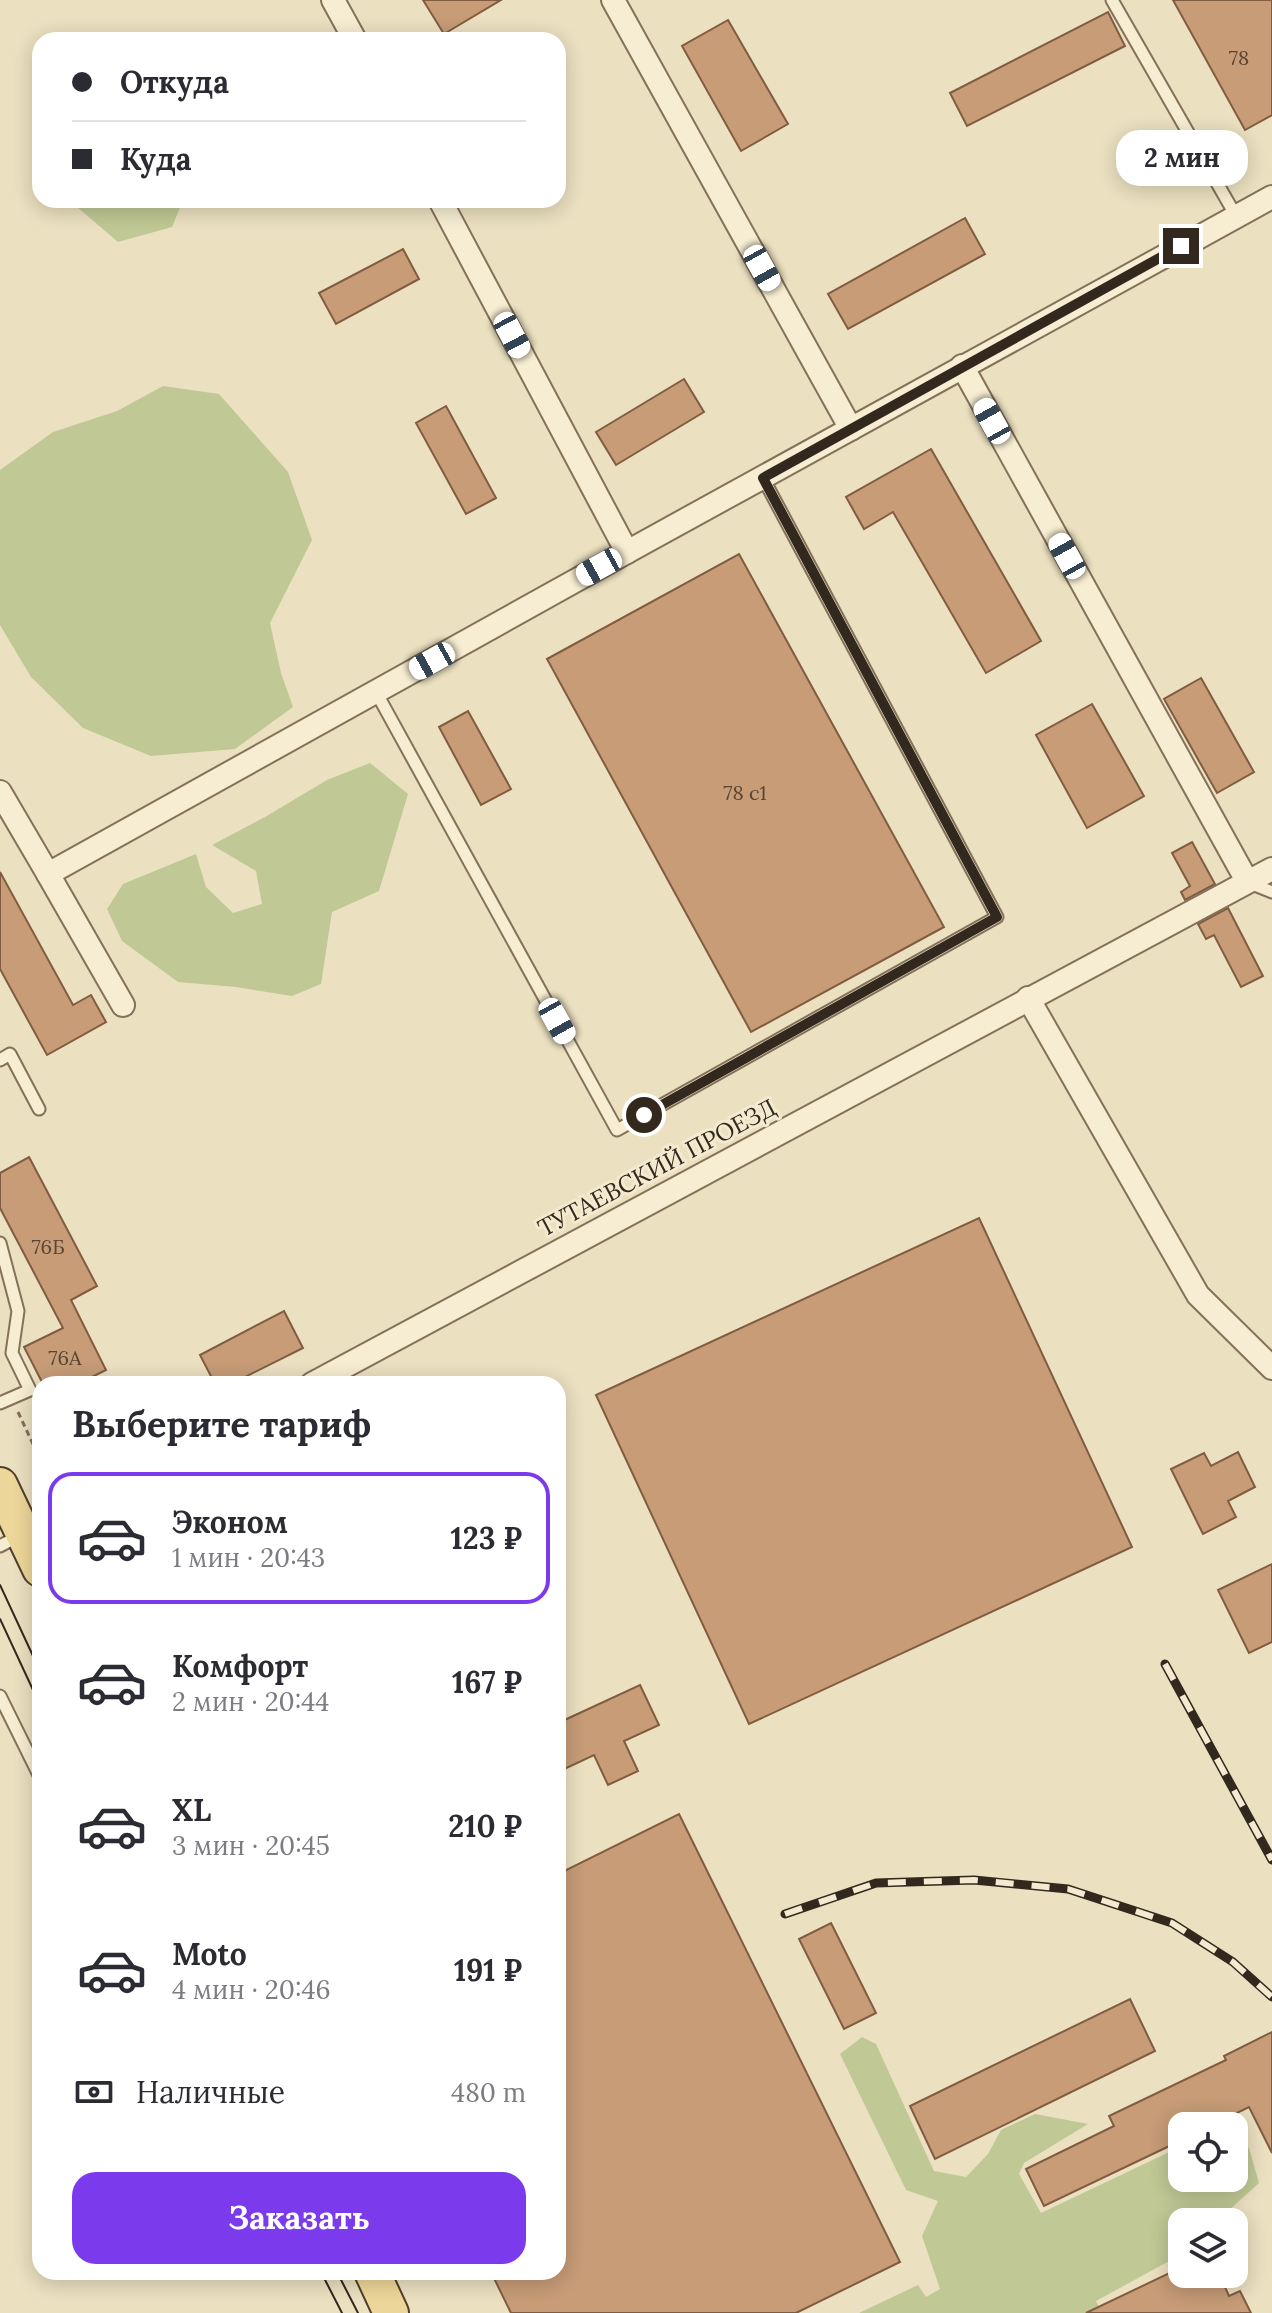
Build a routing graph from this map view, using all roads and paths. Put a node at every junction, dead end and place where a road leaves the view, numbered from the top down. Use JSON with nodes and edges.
{"nodes":[{"id":1,"x":333,"y":0,"type":"edge"},
{"id":2,"x":613,"y":0,"type":"edge"},
{"id":3,"x":1112,"y":0,"type":"edge"},
{"id":4,"x":351,"y":32,"type":"edge"},
{"id":5,"x":1272,"y":197,"type":"edge"},
{"id":6,"x":444,"y":208,"type":"edge"},
{"id":7,"x":1236,"y":216,"type":"junction"},
{"id":8,"x":962,"y":366,"type":"junction"},
{"id":9,"x":851,"y":429,"type":"junction"},
{"id":10,"x":763,"y":478,"type":"junction"},
{"id":11,"x":627,"y":552,"type":"junction"},
{"id":12,"x":376,"y":692,"type":"junction"},
{"id":13,"x":0,"y":792,"type":"edge"},
{"id":14,"x":1272,"y":869,"type":"edge"},
{"id":15,"x":48,"y":874,"type":"junction"},
{"id":16,"x":1247,"y":881,"type":"junction"},
{"id":17,"x":1272,"y":892,"type":"edge"},
{"id":18,"x":1028,"y":998,"type":"junction"},
{"id":19,"x":123,"y":1005,"type":"dead end"},
{"id":20,"x":0,"y":1060,"type":"edge"},
{"id":21,"x":39,"y":1109,"type":"dead end"},
{"id":22,"x":0,"y":1243,"type":"edge"},
{"id":23,"x":1272,"y":1368,"type":"edge"},
{"id":24,"x":327,"y":1376,"type":"edge"},
{"id":25,"x":6,"y":1401,"type":"edge"},
{"id":26,"x":32,"y":1445,"type":"edge"},
{"id":27,"x":0,"y":1485,"type":"edge"},
{"id":28,"x":21,"y":1535,"type":"edge"},
{"id":29,"x":32,"y":1555,"type":"edge"},
{"id":30,"x":0,"y":1696,"type":"edge"},
{"id":31,"x":32,"y":1761,"type":"edge"},
{"id":32,"x":376,"y":2280,"type":"edge"},
{"id":33,"x":391,"y":2313,"type":"edge"}],
"edges":[{"from":1,"to":4,"type":"street"},
{"from":2,"to":9,"type":"street"},
{"from":3,"to":7,"type":"lane"},
{"from":5,"to":7,"type":"street"},
{"from":6,"to":11,"type":"street"},
{"from":7,"to":8,"type":"street"},
{"from":8,"to":9,"type":"street"},
{"from":8,"to":16,"type":"street"},
{"from":9,"to":10,"type":"street"},
{"from":10,"to":11,"type":"street"},
{"from":10,"to":12,"type":"lane"},
{"from":11,"to":12,"type":"street"},
{"from":12,"to":15,"type":"street"},
{"from":13,"to":15,"type":"street"},
{"from":14,"to":16,"type":"street","name":"ТУТАЕВСКИЙ ПРОЕЗД"},
{"from":15,"to":19,"type":"street"},
{"from":16,"to":17,"type":"lane"},
{"from":16,"to":18,"type":"street","name":"ТУТАЕВСКИЙ ПРОЕЗД"},
{"from":18,"to":23,"type":"street"},
{"from":18,"to":24,"type":"street","name":"ТУТАЕВСКИЙ ПРОЕЗД"},
{"from":20,"to":21,"type":"lane"},
{"from":22,"to":25,"type":"lane"},
{"from":25,"to":26,"type":"path"},
{"from":27,"to":28,"type":"main road"},
{"from":28,"to":29,"type":"main road"},
{"from":30,"to":31,"type":"lane"},
{"from":32,"to":33,"type":"main road"}]}
